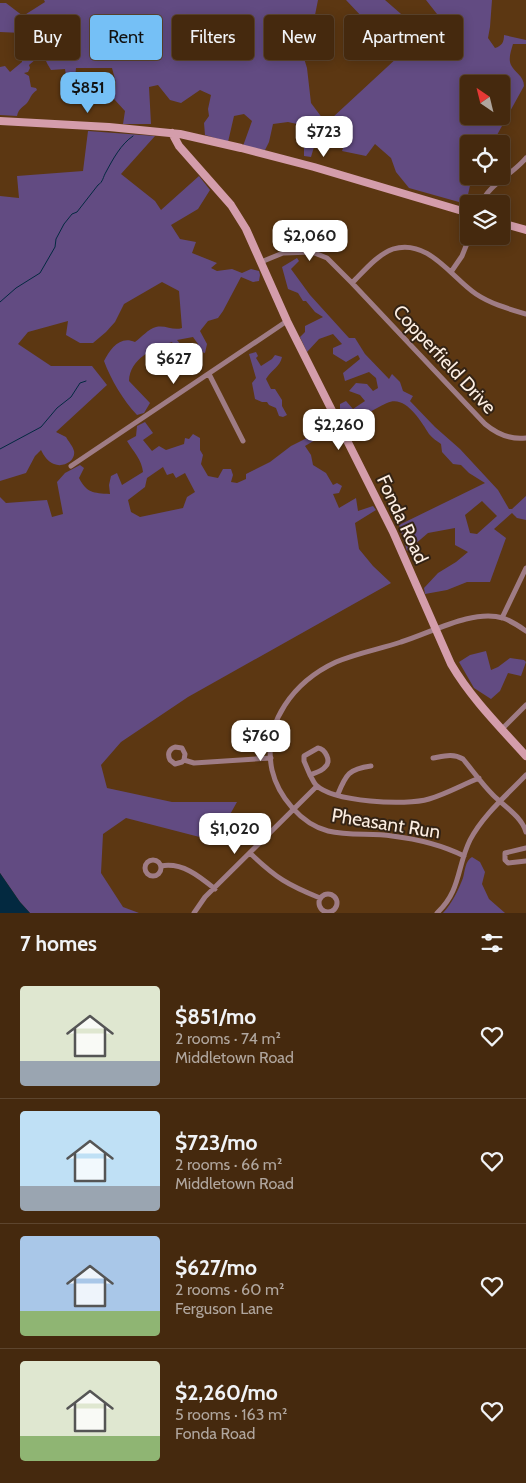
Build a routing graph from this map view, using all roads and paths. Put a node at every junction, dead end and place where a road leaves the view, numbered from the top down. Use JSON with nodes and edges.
{"nodes":[{"id":1,"x":0,"y":121,"type":"edge"},
{"id":2,"x":172,"y":133,"type":"junction"},
{"id":3,"x":526,"y":158,"type":"edge"},
{"id":4,"x":485,"y":195,"type":"edge"},
{"id":5,"x":460,"y":210,"type":"edge"},
{"id":6,"x":510,"y":226,"type":"edge"},
{"id":7,"x":526,"y":230,"type":"edge"},
{"id":8,"x":466,"y":245,"type":"edge"},
{"id":9,"x":261,"y":262,"type":"junction"},
{"id":10,"x":451,"y":272,"type":"junction"},
{"id":11,"x":352,"y":283,"type":"junction"},
{"id":12,"x":526,"y":314,"type":"edge"},
{"id":13,"x":287,"y":320,"type":"junction"},
{"id":14,"x":209,"y":374,"type":"junction"},
{"id":15,"x":526,"y":438,"type":"edge"},
{"id":16,"x":243,"y":441,"type":"dead end"},
{"id":17,"x":71,"y":466,"type":"dead end"},
{"id":18,"x":526,"y":568,"type":"edge"},
{"id":19,"x":502,"y":618,"type":"junction"},
{"id":20,"x":436,"y":630,"type":"junction"},
{"id":21,"x":526,"y":631,"type":"edge"},
{"id":22,"x":526,"y":705,"type":"edge"},
{"id":23,"x":502,"y":729,"type":"junction"},
{"id":24,"x":526,"y":756,"type":"edge"},
{"id":25,"x":271,"y":758,"type":"junction"},
{"id":26,"x":433,"y":758,"type":"dead end"},
{"id":27,"x":184,"y":760,"type":"dead end"},
{"id":28,"x":371,"y":766,"type":"dead end"},
{"id":29,"x":310,"y":775,"type":"junction"},
{"id":30,"x":526,"y":775,"type":"edge"},
{"id":31,"x":479,"y":778,"type":"junction"},
{"id":32,"x":317,"y":786,"type":"junction"},
{"id":33,"x":338,"y":794,"type":"junction"},
{"id":34,"x":501,"y":802,"type":"junction"},
{"id":35,"x":294,"y":809,"type":"junction"},
{"id":36,"x":526,"y":832,"type":"edge"},
{"id":37,"x":526,"y":848,"type":"edge"},
{"id":38,"x":251,"y":854,"type":"junction"},
{"id":39,"x":464,"y":856,"type":"junction"},
{"id":40,"x":526,"y":861,"type":"edge"},
{"id":41,"x":161,"y":866,"type":"dead end"},
{"id":42,"x":214,"y":888,"type":"junction"},
{"id":43,"x":320,"y":898,"type":"dead end"},
{"id":44,"x":194,"y":913,"type":"edge"},
{"id":45,"x":437,"y":913,"type":"edge"}],
"edges":[{"from":1,"to":2,"type":"street"},
{"from":2,"to":5,"type":"street"},
{"from":2,"to":9,"type":"street","name":"Fonda Road"},
{"from":3,"to":4,"type":"street"},
{"from":6,"to":7,"type":"street"},
{"from":8,"to":10,"type":"street"},
{"from":9,"to":11,"type":"street","name":"Copperfield Drive"},
{"from":9,"to":13,"type":"street","name":"Fonda Road"},
{"from":10,"to":11,"type":"street"},
{"from":10,"to":12,"type":"street"},
{"from":11,"to":15,"type":"street","name":"Copperfield Drive"},
{"from":13,"to":14,"type":"street"},
{"from":13,"to":20,"type":"street","name":"Fonda Road"},
{"from":14,"to":16,"type":"street"},
{"from":14,"to":17,"type":"street"},
{"from":18,"to":19,"type":"street"},
{"from":19,"to":20,"type":"street","name":"Pheasant Run"},
{"from":19,"to":21,"type":"street"},
{"from":20,"to":23,"type":"street","name":"Fonda Road"},
{"from":20,"to":25,"type":"street","name":"Pheasant Run"},
{"from":22,"to":23,"type":"street"},
{"from":23,"to":24,"type":"street","name":"Fonda Road"},
{"from":25,"to":27,"type":"street"},
{"from":25,"to":35,"type":"street","name":"Pheasant Run"},
{"from":26,"to":31,"type":"street"},
{"from":28,"to":33,"type":"street"},
{"from":29,"to":29,"type":"street"},
{"from":29,"to":32,"type":"street"},
{"from":30,"to":34,"type":"street"},
{"from":31,"to":33,"type":"street"},
{"from":31,"to":34,"type":"street"},
{"from":32,"to":33,"type":"street"},
{"from":32,"to":35,"type":"street"},
{"from":34,"to":36,"type":"street"},
{"from":34,"to":39,"type":"street"},
{"from":35,"to":38,"type":"street"},
{"from":35,"to":39,"type":"street","name":"Pheasant Run"},
{"from":37,"to":40,"type":"street"},
{"from":38,"to":42,"type":"street"},
{"from":38,"to":43,"type":"street"},
{"from":39,"to":45,"type":"street"},
{"from":41,"to":42,"type":"street"},
{"from":42,"to":44,"type":"street"}]}
